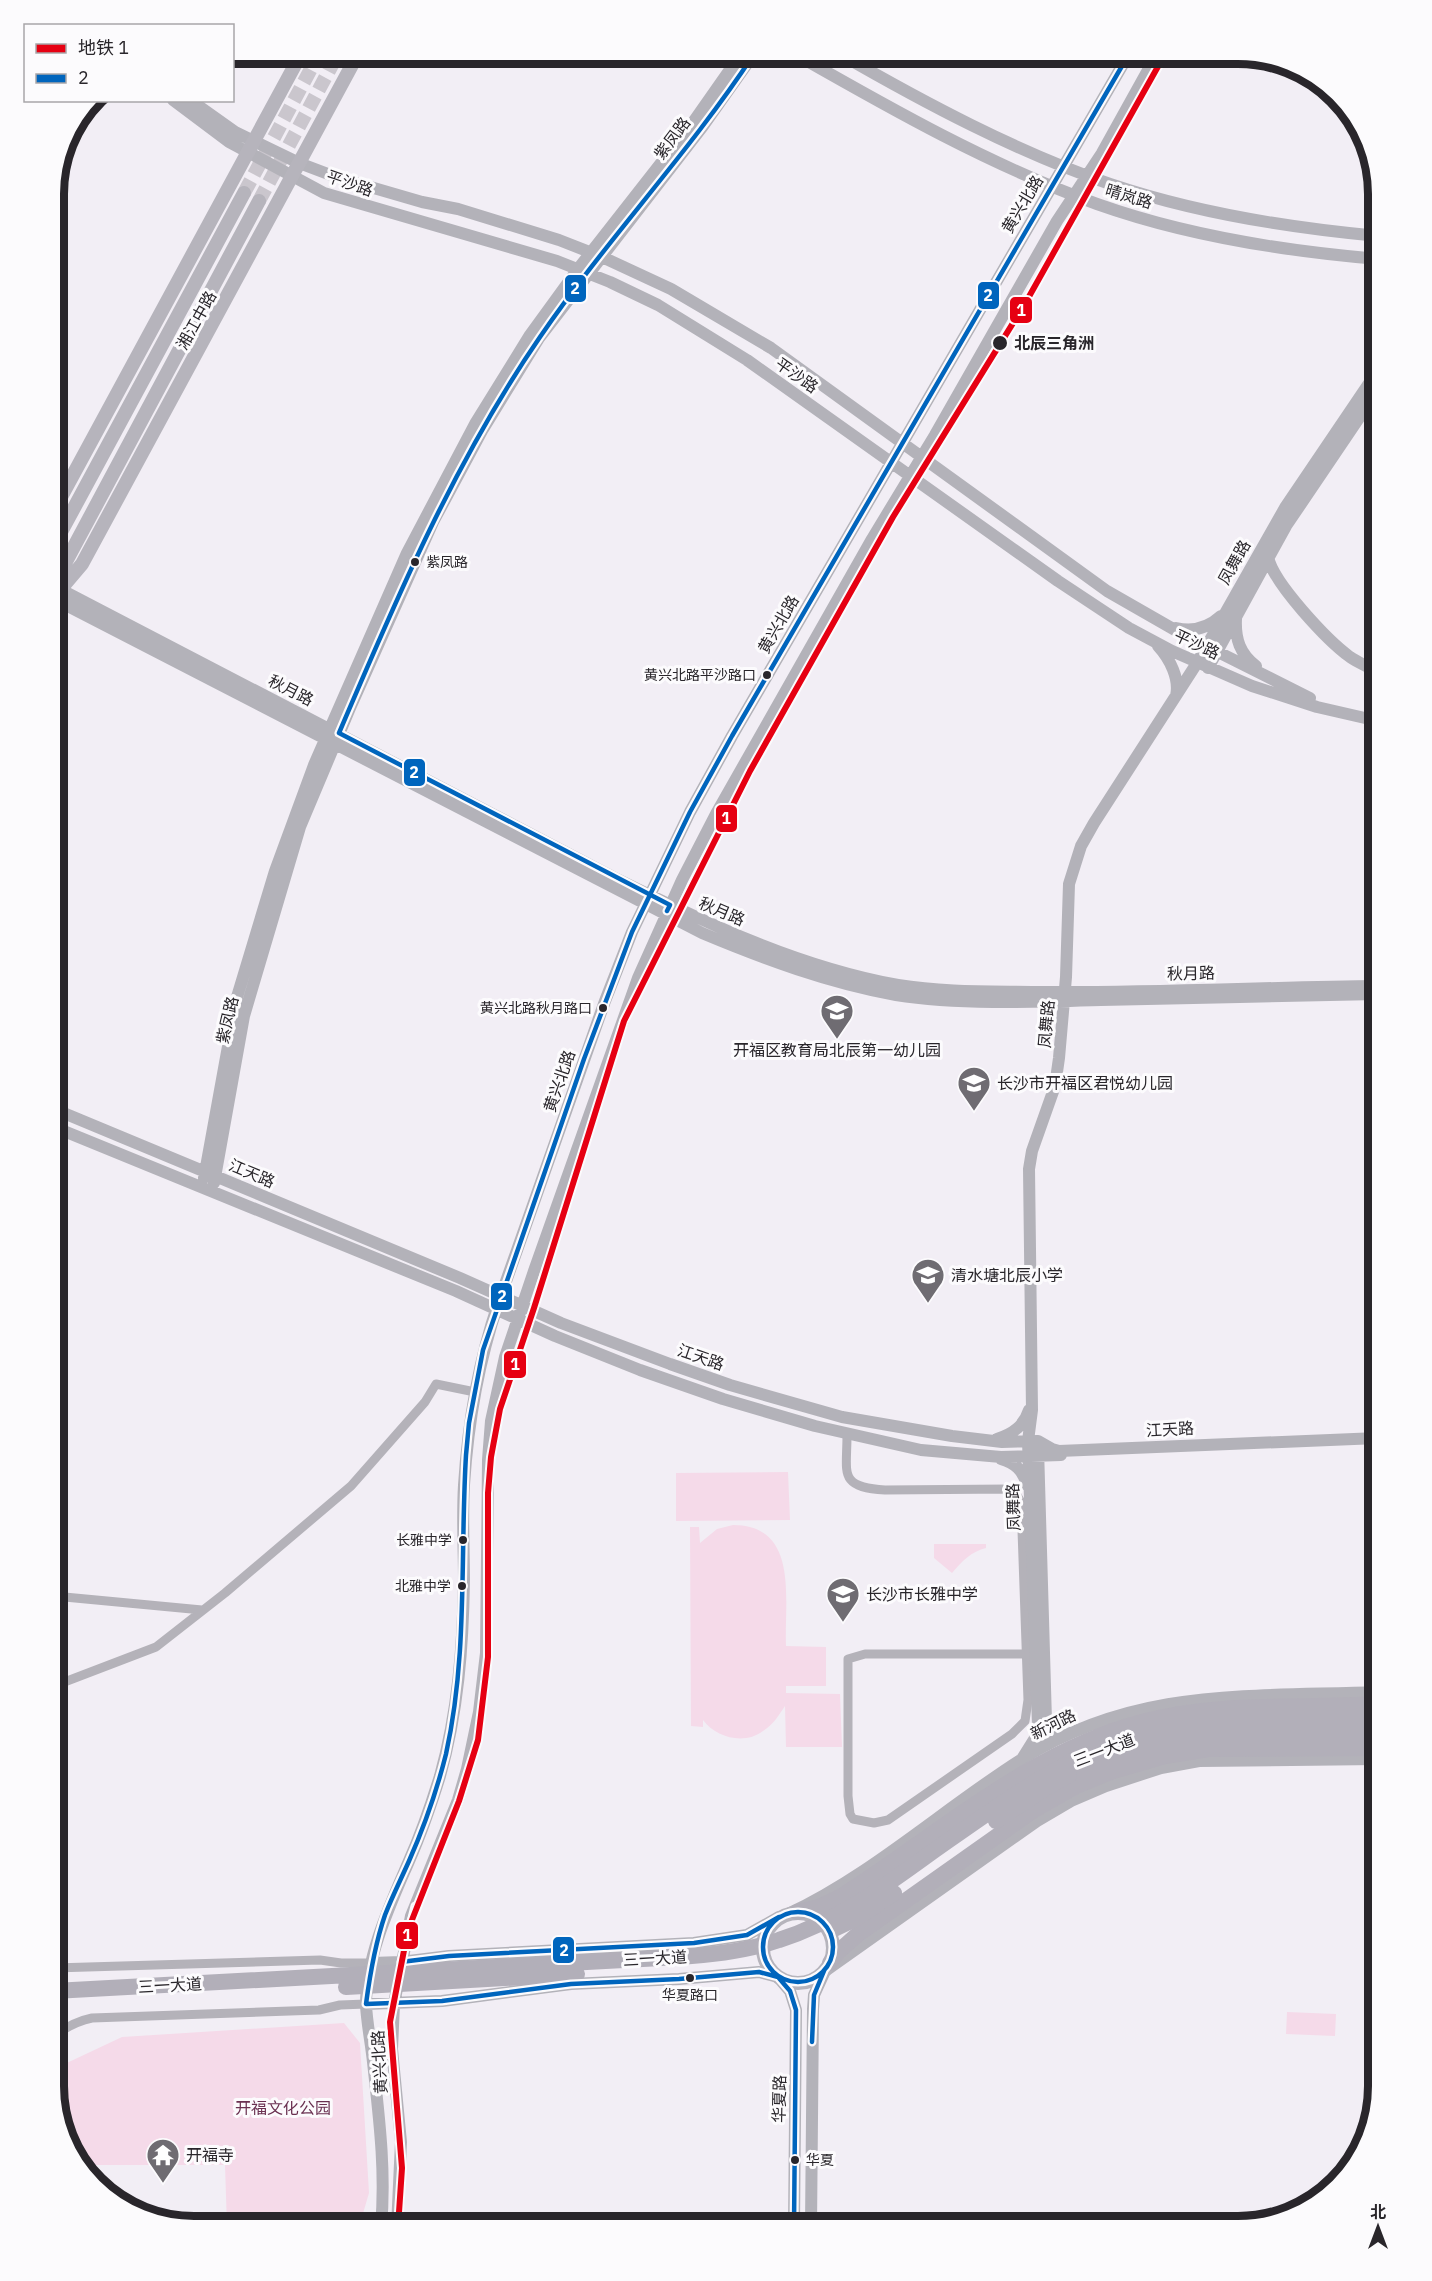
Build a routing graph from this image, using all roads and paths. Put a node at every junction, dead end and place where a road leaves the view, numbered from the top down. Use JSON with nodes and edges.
{"nodes":[{"id":1,"x":295,"y":65,"type":"edge"},
{"id":2,"x":352,"y":65,"type":"edge"},
{"id":3,"x":733,"y":65,"type":"edge"},
{"id":4,"x":746,"y":65,"type":"edge"},
{"id":5,"x":814,"y":65,"type":"edge"},
{"id":6,"x":860,"y":65,"type":"edge"},
{"id":7,"x":1123,"y":65,"type":"edge"},
{"id":8,"x":1151,"y":65,"type":"edge"},
{"id":9,"x":176,"y":102,"type":"edge"},
{"id":10,"x":193,"y":102,"type":"edge"},
{"id":11,"x":250,"y":147,"type":"junction"},
{"id":12,"x":299,"y":163,"type":"junction"},
{"id":13,"x":1064,"y":166,"type":"junction"},
{"id":14,"x":1087,"y":175,"type":"junction"},
{"id":15,"x":292,"y":176,"type":"junction"},
{"id":16,"x":1052,"y":186,"type":"junction"},
{"id":17,"x":244,"y":193,"type":"tunnel mouth"},
{"id":18,"x":1074,"y":195,"type":"junction"},
{"id":19,"x":259,"y":201,"type":"tunnel mouth"},
{"id":20,"x":1368,"y":236,"type":"edge"},
{"id":21,"x":595,"y":254,"type":"junction"},
{"id":22,"x":1368,"y":258,"type":"edge"},
{"id":23,"x":583,"y":271,"type":"junction"},
{"id":24,"x":1368,"y":385,"type":"edge"},
{"id":25,"x":1368,"y":404,"type":"edge"},
{"id":26,"x":902,"y":444,"type":"junction"},
{"id":27,"x":921,"y":458,"type":"junction"},
{"id":28,"x":891,"y":463,"type":"junction"},
{"id":29,"x":910,"y":476,"type":"junction"},
{"id":30,"x":65,"y":490,"type":"edge"},
{"id":31,"x":65,"y":525,"type":"edge"},
{"id":32,"x":1268,"y":557,"type":"junction"},
{"id":33,"x":65,"y":574,"type":"edge"},
{"id":34,"x":65,"y":582,"type":"edge"},
{"id":35,"x":65,"y":596,"type":"edge"},
{"id":36,"x":1233,"y":610,"type":"junction"},
{"id":37,"x":1167,"y":626,"type":"junction"},
{"id":38,"x":1151,"y":639,"type":"junction"},
{"id":39,"x":1212,"y":649,"type":"junction"},
{"id":40,"x":1202,"y":665,"type":"junction"},
{"id":41,"x":1368,"y":666,"type":"edge"},
{"id":42,"x":1271,"y":678,"type":"junction"},
{"id":43,"x":1175,"y":700,"type":"junction"},
{"id":44,"x":1368,"y":713,"type":"edge"},
{"id":45,"x":1368,"y":718,"type":"edge"},
{"id":46,"x":332,"y":736,"type":"junction"},
{"id":47,"x":647,"y":900,"type":"junction"},
{"id":48,"x":668,"y":910,"type":"junction"},
{"id":49,"x":1368,"y":986,"type":"edge"},
{"id":50,"x":1368,"y":994,"type":"edge"},
{"id":51,"x":1064,"y":996,"type":"junction"},
{"id":52,"x":65,"y":1113,"type":"edge"},
{"id":53,"x":65,"y":1131,"type":"edge"},
{"id":54,"x":210,"y":1173,"type":"junction"},
{"id":55,"x":207,"y":1190,"type":"junction"},
{"id":56,"x":501,"y":1296,"type":"junction"},
{"id":57,"x":522,"y":1306,"type":"junction"},
{"id":58,"x":496,"y":1310,"type":"junction"},
{"id":59,"x":518,"y":1319,"type":"junction"},
{"id":60,"x":475,"y":1392,"type":"junction"},
{"id":61,"x":1032,"y":1394,"type":"junction"},
{"id":62,"x":847,"y":1435,"type":"junction"},
{"id":63,"x":985,"y":1440,"type":"junction"},
{"id":64,"x":1368,"y":1440,"type":"edge"},
{"id":65,"x":1368,"y":1440,"type":"edge"},
{"id":66,"x":1033,"y":1441,"type":"junction"},
{"id":67,"x":1059,"y":1455,"type":"junction"},
{"id":68,"x":988,"y":1456,"type":"junction"},
{"id":69,"x":1033,"y":1456,"type":"junction"},
{"id":70,"x":1039,"y":1477,"type":"junction"},
{"id":71,"x":1029,"y":1493,"type":"junction"},
{"id":72,"x":64,"y":1597,"type":"edge"},
{"id":73,"x":202,"y":1610,"type":"junction"},
{"id":74,"x":1026,"y":1654,"type":"junction"},
{"id":75,"x":64,"y":1682,"type":"edge"},
{"id":76,"x":1368,"y":1692,"type":"edge"},
{"id":77,"x":1368,"y":1704,"type":"edge"},
{"id":78,"x":1200,"y":1711,"type":"junction"},
{"id":79,"x":1368,"y":1720,"type":"edge"},
{"id":80,"x":1368,"y":1736,"type":"edge"},
{"id":81,"x":1163,"y":1737,"type":"junction"},
{"id":82,"x":1068,"y":1742,"type":"junction"},
{"id":83,"x":1368,"y":1748,"type":"edge"},
{"id":84,"x":1209,"y":1749,"type":"junction"},
{"id":85,"x":1114,"y":1751,"type":"junction"},
{"id":86,"x":1022,"y":1759,"type":"junction"},
{"id":87,"x":1368,"y":1759,"type":"edge"},
{"id":88,"x":1083,"y":1783,"type":"junction"},
{"id":89,"x":788,"y":1914,"type":"junction"},
{"id":90,"x":401,"y":1962,"type":"junction"},
{"id":91,"x":372,"y":1963,"type":"junction"},
{"id":92,"x":827,"y":1967,"type":"junction"},
{"id":93,"x":64,"y":1968,"type":"edge"},
{"id":94,"x":778,"y":1977,"type":"junction"},
{"id":95,"x":64,"y":1990,"type":"edge"},
{"id":96,"x":64,"y":2000,"type":"edge"},
{"id":97,"x":366,"y":2004,"type":"junction"},
{"id":98,"x":394,"y":2004,"type":"junction"},
{"id":99,"x":64,"y":2029,"type":"edge"},
{"id":100,"x":382,"y":2216,"type":"edge"},
{"id":101,"x":398,"y":2216,"type":"edge"},
{"id":102,"x":794,"y":2217,"type":"edge"},
{"id":103,"x":811,"y":2217,"type":"edge"}],
"edges":[{"from":1,"to":11,"type":"main road"},
{"from":2,"to":12,"type":"main road","name":"湘江中路"},
{"from":3,"to":21,"type":"street","name":"紫凤路"},
{"from":4,"to":21,"type":"street","name":"紫凤路"},
{"from":5,"to":16,"type":"street","name":"晴岚路"},
{"from":6,"to":13,"type":"street","name":"晴岚路"},
{"from":7,"to":13,"type":"street","name":"黄兴北路"},
{"from":8,"to":14,"type":"street","name":"黄兴北路"},
{"from":9,"to":11,"type":"street","name":"平沙路"},
{"from":10,"to":11,"type":"street","name":"平沙路"},
{"from":11,"to":12,"type":"street","name":"平沙路"},
{"from":11,"to":15,"type":"street","name":"平沙路"},
{"from":11,"to":30,"type":"main road"},
{"from":12,"to":15,"type":"main road","name":"湘江中路"},
{"from":12,"to":21,"type":"street","name":"平沙路"},
{"from":13,"to":14,"type":"street","name":"晴岚路"},
{"from":13,"to":16,"type":"street","name":"黄兴北路"},
{"from":14,"to":18,"type":"street","name":"黄兴北路"},
{"from":14,"to":20,"type":"street","name":"晴岚路"},
{"from":15,"to":23,"type":"street","name":"平沙路"},
{"from":15,"to":34,"type":"main road","name":"湘江中路"},
{"from":16,"to":18,"type":"street","name":"晴岚路"},
{"from":16,"to":26,"type":"street","name":"黄兴北路"},
{"from":17,"to":31,"type":"main road","name":"湘江中路"},
{"from":18,"to":22,"type":"street","name":"晴岚路"},
{"from":18,"to":27,"type":"street","name":"黄兴北路"},
{"from":19,"to":33,"type":"main road","name":"湘江中路"},
{"from":21,"to":23,"type":"street","name":"紫凤路"},
{"from":21,"to":26,"type":"street","name":"平沙路"},
{"from":23,"to":28,"type":"street","name":"平沙路"},
{"from":23,"to":46,"type":"street","name":"紫凤路"},
{"from":24,"to":36,"type":"street","name":"凤舞路"},
{"from":25,"to":32,"type":"street","name":"凤舞路"},
{"from":26,"to":27,"type":"street","name":"平沙路"},
{"from":26,"to":28,"type":"street","name":"黄兴北路"},
{"from":27,"to":29,"type":"street","name":"黄兴北路"},
{"from":27,"to":37,"type":"street","name":"平沙路"},
{"from":28,"to":29,"type":"street","name":"平沙路"},
{"from":28,"to":47,"type":"street","name":"黄兴北路"},
{"from":29,"to":38,"type":"street","name":"平沙路"},
{"from":29,"to":48,"type":"street","name":"黄兴北路"},
{"from":32,"to":36,"type":"street","name":"凤舞路"},
{"from":32,"to":41,"type":"street"},
{"from":35,"to":46,"type":"street","name":"秋月路"},
{"from":36,"to":37,"type":"street"},
{"from":36,"to":39,"type":"street","name":"凤舞路"},
{"from":36,"to":42,"type":"street"},
{"from":37,"to":39,"type":"street","name":"平沙路"},
{"from":38,"to":40,"type":"street","name":"平沙路"},
{"from":38,"to":43,"type":"street"},
{"from":39,"to":40,"type":"street","name":"凤舞路"},
{"from":39,"to":42,"type":"street","name":"平沙路"},
{"from":40,"to":43,"type":"street","name":"凤舞路"},
{"from":40,"to":45,"type":"street","name":"平沙路"},
{"from":42,"to":44,"type":"street","name":"平沙路"},
{"from":43,"to":51,"type":"street","name":"凤舞路"},
{"from":46,"to":47,"type":"street","name":"秋月路"},
{"from":46,"to":54,"type":"street","name":"紫凤路"},
{"from":47,"to":48,"type":"street","name":"秋月路"},
{"from":47,"to":56,"type":"street","name":"黄兴北路"},
{"from":48,"to":51,"type":"street","name":"秋月路"},
{"from":48,"to":57,"type":"street","name":"黄兴北路"},
{"from":49,"to":51,"type":"street","name":"秋月路"},
{"from":50,"to":51,"type":"street","name":"秋月路"},
{"from":51,"to":61,"type":"street","name":"凤舞路"},
{"from":52,"to":54,"type":"street","name":"江天路"},
{"from":53,"to":55,"type":"street","name":"江天路"},
{"from":54,"to":55,"type":"street","name":"紫凤路"},
{"from":54,"to":56,"type":"street","name":"江天路"},
{"from":55,"to":58,"type":"street","name":"江天路"},
{"from":56,"to":57,"type":"street","name":"江天路"},
{"from":56,"to":58,"type":"street","name":"黄兴北路"},
{"from":57,"to":59,"type":"street","name":"黄兴北路"},
{"from":57,"to":63,"type":"street","name":"江天路"},
{"from":58,"to":59,"type":"street","name":"江天路"},
{"from":58,"to":60,"type":"street","name":"黄兴北路"},
{"from":59,"to":62,"type":"street","name":"江天路"},
{"from":59,"to":90,"type":"street","name":"黄兴北路"},
{"from":60,"to":73,"type":"street"},
{"from":60,"to":91,"type":"street","name":"黄兴北路"},
{"from":61,"to":63,"type":"street"},
{"from":61,"to":66,"type":"street","name":"凤舞路"},
{"from":62,"to":68,"type":"street","name":"江天路"},
{"from":62,"to":74,"type":"street"},
{"from":63,"to":66,"type":"street","name":"江天路"},
{"from":64,"to":66,"type":"street","name":"江天路"},
{"from":65,"to":67,"type":"street","name":"江天路"},
{"from":66,"to":69,"type":"street","name":"凤舞路"},
{"from":67,"to":69,"type":"street","name":"江天路"},
{"from":67,"to":70,"type":"street"},
{"from":68,"to":69,"type":"street","name":"江天路"},
{"from":68,"to":71,"type":"street"},
{"from":69,"to":70,"type":"street","name":"凤舞路"},
{"from":69,"to":71,"type":"street","name":"凤舞路"},
{"from":70,"to":82,"type":"street","name":"凤舞路"},
{"from":71,"to":86,"type":"street","name":"凤舞路"},
{"from":72,"to":73,"type":"street"},
{"from":73,"to":75,"type":"street"},
{"from":74,"to":74,"type":"street"},
{"from":76,"to":82,"type":"street","name":"新河路"},
{"from":77,"to":78,"type":"highway"},
{"from":78,"to":81,"type":"highway"},
{"from":78,"to":82,"type":"highway"},
{"from":79,"to":81,"type":"highway","name":"三一大道"},
{"from":80,"to":81,"type":"highway","name":"三一大道"},
{"from":81,"to":84,"type":"highway"},
{"from":81,"to":85,"type":"highway","name":"三一大道"},
{"from":82,"to":85,"type":"highway"},
{"from":82,"to":86,"type":"street","name":"新河路"},
{"from":82,"to":89,"type":"highway"},
{"from":83,"to":84,"type":"highway"},
{"from":84,"to":88,"type":"highway"},
{"from":85,"to":88,"type":"highway"},
{"from":85,"to":95,"type":"highway","name":"三一大道","bridge":true},
{"from":85,"to":96,"type":"highway","name":"三一大道","bridge":true},
{"from":86,"to":89,"type":"street","name":"新河路"},
{"from":87,"to":92,"type":"street"},
{"from":88,"to":92,"type":"highway"},
{"from":89,"to":90,"type":"street","name":"新河路"},
{"from":89,"to":92,"type":"main road"},
{"from":89,"to":94,"type":"main road"},
{"from":90,"to":91,"type":"street","name":"新河路"},
{"from":90,"to":98,"type":"street","name":"黄兴北路"},
{"from":91,"to":93,"type":"street"},
{"from":91,"to":97,"type":"street","name":"黄兴北路"},
{"from":92,"to":94,"type":"main road"},
{"from":92,"to":103,"type":"street","name":"华夏路"},
{"from":94,"to":98,"type":"street"},
{"from":94,"to":102,"type":"street","name":"华夏路"},
{"from":97,"to":98,"type":"street"},
{"from":97,"to":99,"type":"street"},
{"from":97,"to":100,"type":"street","name":"黄兴北路"},
{"from":98,"to":101,"type":"street","name":"黄兴北路"}]}
